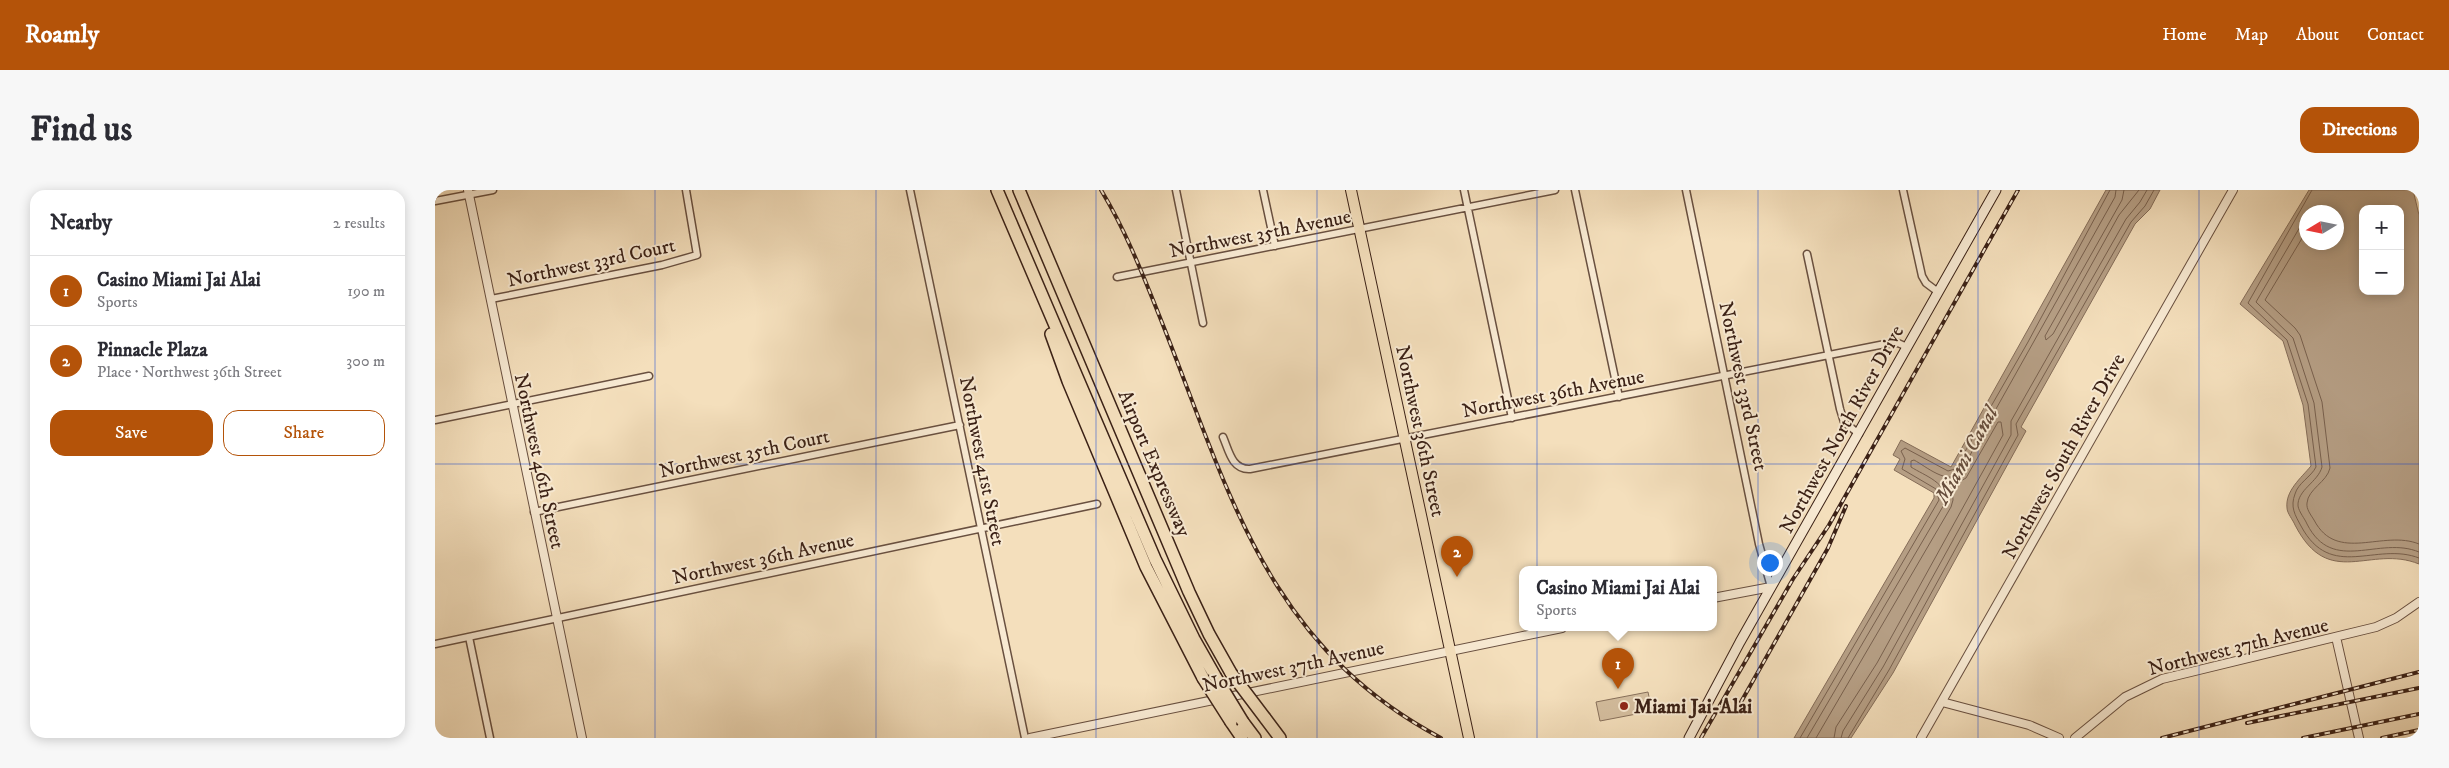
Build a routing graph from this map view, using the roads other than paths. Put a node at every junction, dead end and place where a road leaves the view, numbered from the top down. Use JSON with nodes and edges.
{"nodes":[{"id":1,"x":493,"y":190,"type":"edge"},
{"id":2,"x":686,"y":190,"type":"edge"},
{"id":3,"x":910,"y":190,"type":"edge"},
{"id":4,"x":997,"y":190,"type":"edge"},
{"id":5,"x":1019,"y":190,"type":"edge"},
{"id":6,"x":1176,"y":190,"type":"edge"},
{"id":7,"x":1263,"y":190,"type":"edge"},
{"id":8,"x":1351,"y":190,"type":"edge"},
{"id":9,"x":1464,"y":190,"type":"edge"},
{"id":10,"x":1555,"y":190,"type":"edge"},
{"id":11,"x":1575,"y":190,"type":"edge"},
{"id":12,"x":1686,"y":190,"type":"edge"},
{"id":13,"x":1903,"y":190,"type":"edge"},
{"id":14,"x":1996,"y":190,"type":"edge"},
{"id":15,"x":2233,"y":190,"type":"edge"},
{"id":16,"x":468,"y":192,"type":"edge"},
{"id":17,"x":435,"y":202,"type":"edge"},
{"id":18,"x":1468,"y":207,"type":"junction"},
{"id":19,"x":1360,"y":229,"type":"junction"},
{"id":20,"x":1275,"y":246,"type":"junction"},
{"id":21,"x":1807,"y":254,"type":"dead end"},
{"id":22,"x":1191,"y":263,"type":"junction"},
{"id":23,"x":1117,"y":277,"type":"dead end"},
{"id":24,"x":1939,"y":292,"type":"junction"},
{"id":25,"x":491,"y":299,"type":"junction"},
{"id":26,"x":1203,"y":323,"type":"dead end"},
{"id":27,"x":1907,"y":348,"type":"junction"},
{"id":28,"x":1827,"y":356,"type":"junction"},
{"id":29,"x":1726,"y":375,"type":"junction"},
{"id":30,"x":649,"y":376,"type":"dead end"},
{"id":31,"x":1619,"y":397,"type":"junction"},
{"id":32,"x":511,"y":404,"type":"junction"},
{"id":33,"x":1512,"y":418,"type":"junction"},
{"id":34,"x":435,"y":420,"type":"edge"},
{"id":35,"x":960,"y":425,"type":"junction"},
{"id":36,"x":1859,"y":434,"type":"junction"},
{"id":37,"x":1223,"y":437,"type":"dead end"},
{"id":38,"x":1405,"y":439,"type":"junction"},
{"id":39,"x":1097,"y":504,"type":"dead end"},
{"id":40,"x":534,"y":512,"type":"junction"},
{"id":41,"x":980,"y":528,"type":"junction"},
{"id":42,"x":1771,"y":587,"type":"junction"},
{"id":43,"x":1717,"y":597,"type":"edge"},
{"id":44,"x":2419,"y":602,"type":"edge"},
{"id":45,"x":556,"y":618,"type":"junction"},
{"id":46,"x":1547,"y":631,"type":"edge"},
{"id":47,"x":469,"y":637,"type":"junction"},
{"id":48,"x":2336,"y":637,"type":"junction"},
{"id":49,"x":435,"y":644,"type":"edge"},
{"id":50,"x":1450,"y":650,"type":"junction"},
{"id":51,"x":1209,"y":677,"type":"junction"},
{"id":52,"x":1942,"y":702,"type":"junction"},
{"id":53,"x":491,"y":738,"type":"edge"},
{"id":54,"x":582,"y":738,"type":"edge"},
{"id":55,"x":1025,"y":738,"type":"edge"},
{"id":56,"x":1030,"y":738,"type":"edge"},
{"id":57,"x":1242,"y":738,"type":"edge"},
{"id":58,"x":1255,"y":738,"type":"edge"},
{"id":59,"x":1280,"y":738,"type":"edge"},
{"id":60,"x":1469,"y":738,"type":"edge"},
{"id":61,"x":1689,"y":738,"type":"edge"},
{"id":62,"x":1921,"y":738,"type":"edge"},
{"id":63,"x":2059,"y":738,"type":"edge"},
{"id":64,"x":2075,"y":738,"type":"edge"},
{"id":65,"x":2359,"y":738,"type":"edge"}],
"edges":[{"from":1,"to":16,"type":"street"},
{"from":2,"to":25,"type":"street","name":"Northwest 33rd Court"},
{"from":3,"to":35,"type":"street","name":"Northwest 41st Street"},
{"from":4,"to":51,"type":"highway","name":"Airport Expressway"},
{"from":5,"to":59,"type":"highway","name":"Airport Expressway","bridge":true},
{"from":6,"to":22,"type":"street"},
{"from":7,"to":20,"type":"street"},
{"from":8,"to":19,"type":"highway","name":"Northwest 36th Street"},
{"from":9,"to":18,"type":"street"},
{"from":10,"to":18,"type":"street","name":"Northwest 35th Avenue"},
{"from":11,"to":31,"type":"street"},
{"from":12,"to":29,"type":"street","name":"Northwest 33rd Street"},
{"from":13,"to":24,"type":"street"},
{"from":14,"to":24,"type":"main road","name":"Northwest North River Drive"},
{"from":15,"to":52,"type":"street","name":"Northwest South River Drive"},
{"from":16,"to":17,"type":"street"},
{"from":16,"to":25,"type":"street","name":"Northwest 46th Street"},
{"from":18,"to":19,"type":"street","name":"Northwest 35th Avenue"},
{"from":18,"to":33,"type":"street"},
{"from":19,"to":20,"type":"street","name":"Northwest 35th Avenue"},
{"from":19,"to":38,"type":"highway","name":"Northwest 36th Street"},
{"from":20,"to":22,"type":"street","name":"Northwest 35th Avenue"},
{"from":21,"to":28,"type":"street"},
{"from":22,"to":23,"type":"street","name":"Northwest 35th Avenue"},
{"from":22,"to":26,"type":"street"},
{"from":24,"to":27,"type":"main road","name":"Northwest North River Drive"},
{"from":25,"to":32,"type":"street","name":"Northwest 46th Street"},
{"from":27,"to":28,"type":"street","name":"Northwest 36th Avenue"},
{"from":27,"to":36,"type":"main road","name":"Northwest North River Drive"},
{"from":28,"to":29,"type":"street","name":"Northwest 36th Avenue"},
{"from":28,"to":36,"type":"street"},
{"from":29,"to":31,"type":"street","name":"Northwest 36th Avenue"},
{"from":29,"to":42,"type":"street","name":"Northwest 33rd Street"},
{"from":30,"to":32,"type":"street"},
{"from":31,"to":33,"type":"street","name":"Northwest 36th Avenue"},
{"from":32,"to":34,"type":"street"},
{"from":32,"to":40,"type":"street","name":"Northwest 46th Street"},
{"from":33,"to":38,"type":"street","name":"Northwest 36th Avenue"},
{"from":35,"to":40,"type":"street","name":"Northwest 35th Court"},
{"from":35,"to":41,"type":"street","name":"Northwest 41st Street"},
{"from":36,"to":42,"type":"main road","name":"Northwest North River Drive"},
{"from":37,"to":38,"type":"street","name":"Northwest 36th Avenue"},
{"from":38,"to":50,"type":"highway","name":"Northwest 36th Street"},
{"from":39,"to":41,"type":"street","name":"Northwest 36th Avenue"},
{"from":40,"to":45,"type":"street","name":"Northwest 46th Street"},
{"from":41,"to":45,"type":"street","name":"Northwest 36th Avenue"},
{"from":41,"to":55,"type":"street","name":"Northwest 41st Street"},
{"from":42,"to":43,"type":"street"},
{"from":42,"to":61,"type":"main road","name":"Northwest North River Drive"},
{"from":44,"to":48,"type":"street","name":"Northwest 37th Avenue"},
{"from":45,"to":47,"type":"street","name":"Northwest 36th Avenue"},
{"from":45,"to":54,"type":"street","name":"Northwest 46th Street"},
{"from":46,"to":50,"type":"street","name":"Northwest 37th Avenue"},
{"from":47,"to":49,"type":"street","name":"Northwest 36th Avenue"},
{"from":47,"to":53,"type":"street"},
{"from":48,"to":64,"type":"street","name":"Northwest 37th Avenue"},
{"from":48,"to":65,"type":"street"},
{"from":50,"to":56,"type":"street","name":"Northwest 37th Avenue"},
{"from":50,"to":60,"type":"highway","name":"Northwest 36th Street"},
{"from":51,"to":57,"type":"highway","bridge":true},
{"from":51,"to":58,"type":"highway","name":"Airport Expressway","bridge":true},
{"from":52,"to":62,"type":"street","name":"Northwest South River Drive"},
{"from":52,"to":63,"type":"street"}]}
